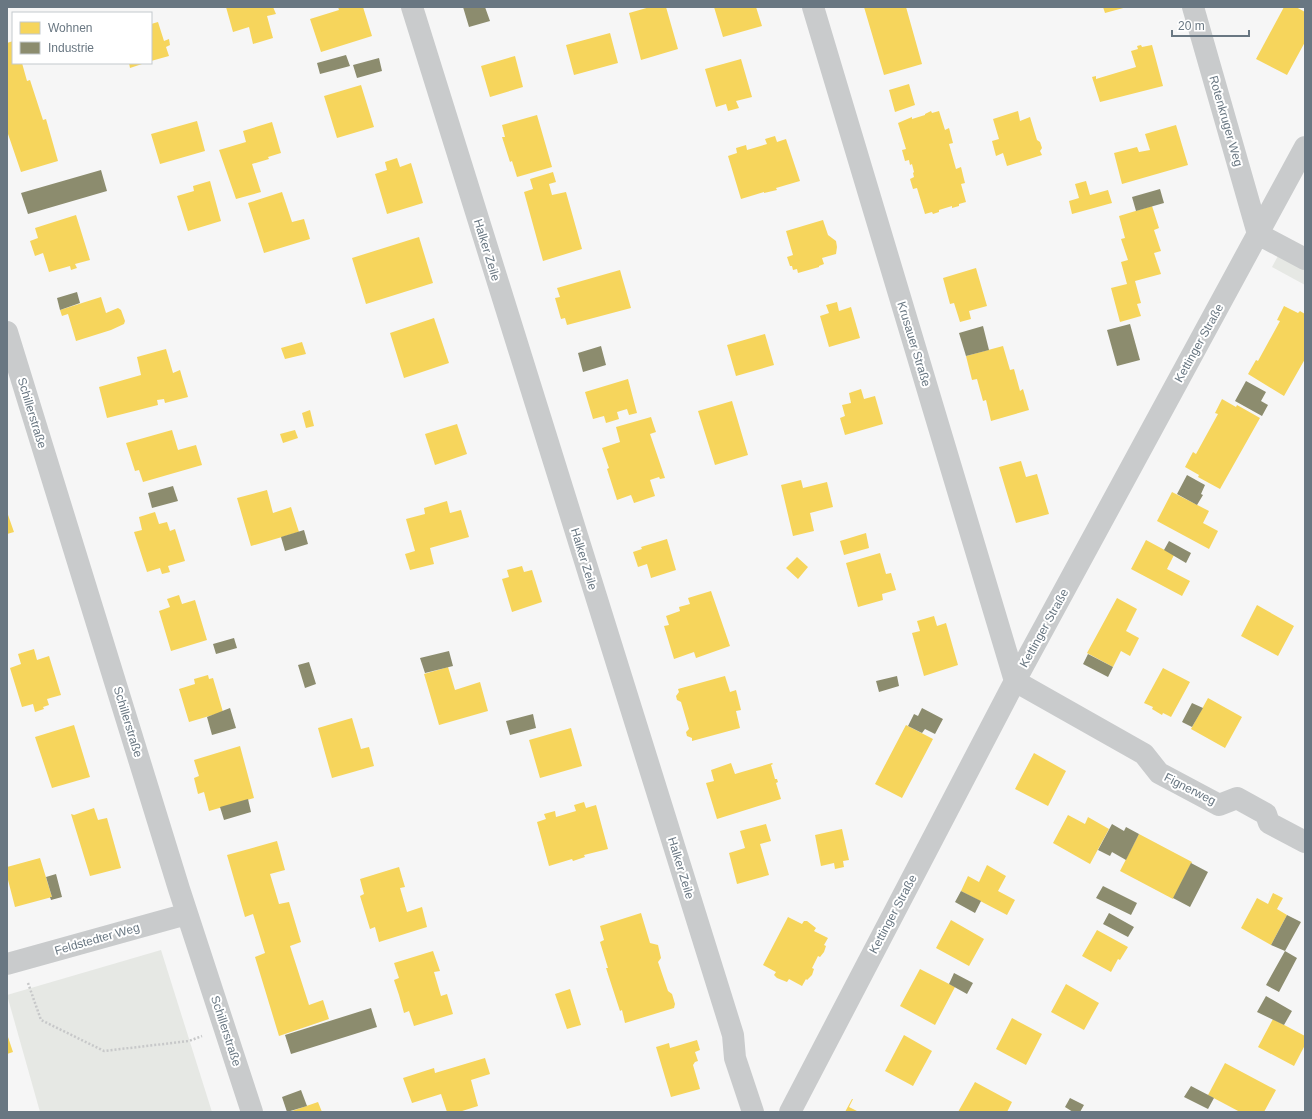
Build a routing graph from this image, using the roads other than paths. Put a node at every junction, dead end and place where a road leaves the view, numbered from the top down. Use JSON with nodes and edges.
{"nodes":[{"id":1,"x":412,"y":7,"type":"edge"},
{"id":2,"x":813,"y":7,"type":"edge"},
{"id":3,"x":1193,"y":7,"type":"edge"},
{"id":4,"x":1305,"y":147,"type":"edge"},
{"id":5,"x":1258,"y":234,"type":"junction"},
{"id":6,"x":1305,"y":259,"type":"edge"},
{"id":7,"x":7,"y":332,"type":"edge"},
{"id":8,"x":1015,"y":682,"type":"junction"},
{"id":9,"x":1305,"y":842,"type":"edge"},
{"id":10,"x":187,"y":914,"type":"junction"},
{"id":11,"x":7,"y":964,"type":"edge"},
{"id":12,"x":252,"y":1112,"type":"edge"},
{"id":13,"x":753,"y":1112,"type":"edge"},
{"id":14,"x":790,"y":1112,"type":"edge"}],
"edges":[{"from":1,"to":13,"type":"street","name":"Halker Zeile"},
{"from":2,"to":8,"type":"street","name":"Krusauer Straße"},
{"from":3,"to":5,"type":"street","name":"Rotenkruger Weg"},
{"from":4,"to":5,"type":"street","name":"Kettinger Straße"},
{"from":5,"to":6,"type":"street"},
{"from":5,"to":8,"type":"street","name":"Kettinger Straße"},
{"from":7,"to":10,"type":"street","name":"Schillerstraße"},
{"from":8,"to":9,"type":"street","name":"Fignerweg"},
{"from":8,"to":14,"type":"street","name":"Kettinger Straße"},
{"from":10,"to":11,"type":"street","name":"Feldstedter Weg"},
{"from":10,"to":12,"type":"street","name":"Schillerstraße"}]}
